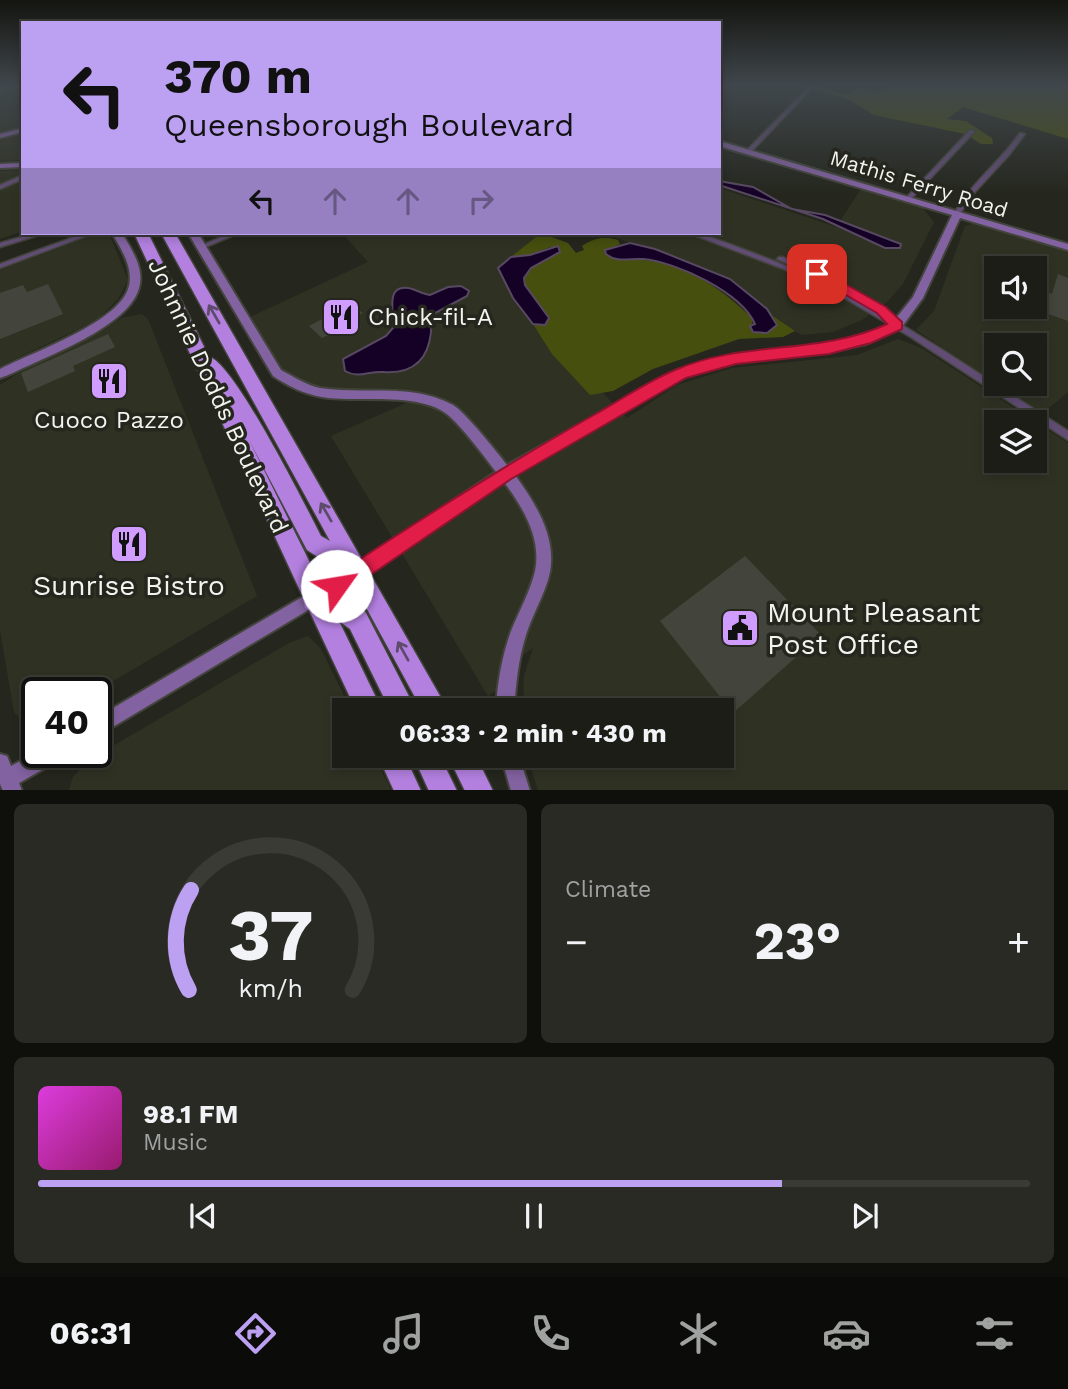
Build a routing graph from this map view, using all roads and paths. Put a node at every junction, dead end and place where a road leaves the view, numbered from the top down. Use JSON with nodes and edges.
{"nodes":[{"id":1,"x":777,"y":122,"type":"edge"},
{"id":2,"x":21,"y":131,"type":"edge"},
{"id":3,"x":972,"y":131,"type":"dead end"},
{"id":4,"x":1022,"y":134,"type":"dead end"},
{"id":5,"x":0,"y":136,"type":"edge"},
{"id":6,"x":721,"y":144,"type":"edge"},
{"id":7,"x":748,"y":152,"type":"junction"},
{"id":8,"x":21,"y":165,"type":"edge"},
{"id":9,"x":0,"y":166,"type":"edge"},
{"id":10,"x":21,"y":178,"type":"edge"},
{"id":11,"x":0,"y":187,"type":"edge"},
{"id":12,"x":908,"y":199,"type":"junction"},
{"id":13,"x":957,"y":214,"type":"junction"},
{"id":14,"x":36,"y":235,"type":"edge"},
{"id":15,"x":85,"y":235,"type":"edge"},
{"id":16,"x":118,"y":235,"type":"edge"},
{"id":17,"x":142,"y":235,"type":"edge"},
{"id":18,"x":169,"y":235,"type":"edge"},
{"id":19,"x":194,"y":235,"type":"edge"},
{"id":20,"x":231,"y":235,"type":"edge"},
{"id":21,"x":699,"y":235,"type":"edge"},
{"id":22,"x":715,"y":235,"type":"edge"},
{"id":23,"x":0,"y":245,"type":"edge"},
{"id":24,"x":201,"y":247,"type":"junction"},
{"id":25,"x":1068,"y":247,"type":"edge"},
{"id":26,"x":0,"y":266,"type":"edge"},
{"id":27,"x":897,"y":325,"type":"junction"},
{"id":28,"x":190,"y":335,"type":"junction"},
{"id":29,"x":0,"y":374,"type":"edge"},
{"id":30,"x":1068,"y":436,"type":"edge"},
{"id":31,"x":504,"y":474,"type":"junction"},
{"id":32,"x":360,"y":571,"type":"junction"},
{"id":33,"x":313,"y":600,"type":"junction"},
{"id":34,"x":363,"y":698,"type":"edge"},
{"id":35,"x":397,"y":698,"type":"edge"},
{"id":36,"x":429,"y":698,"type":"edge"},
{"id":37,"x":505,"y":698,"type":"edge"},
{"id":38,"x":112,"y":719,"type":"edge"},
{"id":39,"x":25,"y":768,"type":"edge"},
{"id":40,"x":397,"y":768,"type":"edge"},
{"id":41,"x":432,"y":768,"type":"edge"},
{"id":42,"x":468,"y":768,"type":"edge"},
{"id":43,"x":514,"y":768,"type":"edge"},
{"id":44,"x":4,"y":780,"type":"edge"},
{"id":45,"x":408,"y":790,"type":"edge"},
{"id":46,"x":444,"y":790,"type":"edge"},
{"id":47,"x":480,"y":790,"type":"edge"},
{"id":48,"x":521,"y":790,"type":"edge"}],
"edges":[{"from":1,"to":7,"type":"street"},
{"from":2,"to":5,"type":"street"},
{"from":3,"to":12,"type":"street"},
{"from":4,"to":13,"type":"street"},
{"from":6,"to":7,"type":"street","name":"Mathis Ferry Road"},
{"from":7,"to":12,"type":"street","name":"Mathis Ferry Road"},
{"from":8,"to":9,"type":"street"},
{"from":10,"to":11,"type":"street"},
{"from":12,"to":13,"type":"street","name":"Mathis Ferry Road"},
{"from":13,"to":25,"type":"street","name":"Mathis Ferry Road"},
{"from":13,"to":27,"type":"street"},
{"from":14,"to":23,"type":"street"},
{"from":15,"to":26,"type":"street"},
{"from":16,"to":29,"type":"street","name":"Johnnie Dodds Boulevard"},
{"from":17,"to":28,"type":"highway","name":"Johnnie Dodds Boulevard"},
{"from":32,"to":18,"type":"highway","name":"Johnnie Dodds Boulevard","one_way":true},
{"from":19,"to":24,"type":"street","name":"Johnnie Dodds Boulevard"},
{"from":20,"to":24,"type":"street"},
{"from":21,"to":27,"type":"street"},
{"from":22,"to":27,"type":"street"},
{"from":24,"to":31,"type":"street","name":"Johnnie Dodds Boulevard"},
{"from":27,"to":30,"type":"street"},
{"from":27,"to":31,"type":"street"},
{"from":28,"to":32,"type":"highway"},
{"from":28,"to":33,"type":"highway","name":"Johnnie Dodds Boulevard"},
{"from":31,"to":32,"type":"street"},
{"from":31,"to":37,"type":"street","name":"Johnnie Dodds Boulevard"},
{"from":32,"to":33,"type":"street"},
{"from":36,"to":32,"type":"highway","name":"Johnnie Dodds Boulevard","one_way":true},
{"from":33,"to":34,"type":"highway","name":"Johnnie Dodds Boulevard"},
{"from":33,"to":35,"type":"highway"},
{"from":33,"to":38,"type":"street"},
{"from":39,"to":44,"type":"street"},
{"from":40,"to":45,"type":"highway"},
{"from":41,"to":46,"type":"highway"},
{"from":42,"to":47,"type":"highway"},
{"from":43,"to":48,"type":"street"}]}
